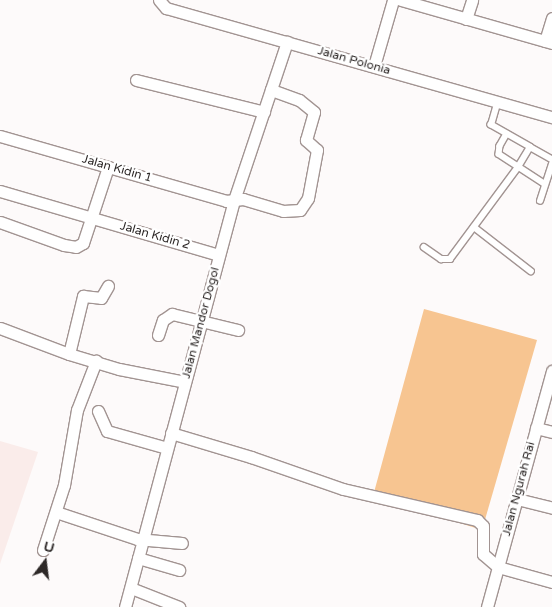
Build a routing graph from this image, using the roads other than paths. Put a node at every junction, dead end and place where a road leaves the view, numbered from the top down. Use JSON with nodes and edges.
{"nodes":[{"id":1,"x":159,"y":0,"type":"edge"},
{"id":2,"x":393,"y":0,"type":"edge"},
{"id":3,"x":401,"y":0,"type":"edge"},
{"id":4,"x":472,"y":0,"type":"edge"},
{"id":5,"x":552,"y":18,"type":"edge"},
{"id":6,"x":466,"y":19,"type":"junction"},
{"id":7,"x":287,"y":42,"type":"junction"},
{"id":8,"x":549,"y":42,"type":"edge"},
{"id":9,"x":374,"y":66,"type":"junction"},
{"id":10,"x":136,"y":80,"type":"dead end"},
{"id":11,"x":271,"y":90,"type":"junction"},
{"id":12,"x":498,"y":101,"type":"junction"},
{"id":13,"x":264,"y":112,"type":"junction"},
{"id":14,"x":552,"y":117,"type":"edge"},
{"id":15,"x":507,"y":134,"type":"junction"},
{"id":16,"x":0,"y":136,"type":"edge"},
{"id":17,"x":530,"y":147,"type":"junction"},
{"id":18,"x":552,"y":159,"type":"edge"},
{"id":19,"x":552,"y":164,"type":"edge"},
{"id":20,"x":108,"y":167,"type":"junction"},
{"id":21,"x":518,"y":168,"type":"junction"},
{"id":22,"x":545,"y":184,"type":"junction"},
{"id":23,"x":0,"y":191,"type":"edge"},
{"id":24,"x":234,"y":200,"type":"junction"},
{"id":25,"x":540,"y":201,"type":"dead end"},
{"id":26,"x":91,"y":218,"type":"junction"},
{"id":27,"x":0,"y":222,"type":"edge"},
{"id":28,"x":474,"y":227,"type":"junction"},
{"id":29,"x":424,"y":247,"type":"dead end"},
{"id":30,"x":219,"y":254,"type":"junction"},
{"id":31,"x":531,"y":271,"type":"dead end"},
{"id":32,"x":108,"y":286,"type":"dead end"},
{"id":33,"x":201,"y":321,"type":"junction"},
{"id":34,"x":0,"y":328,"type":"edge"},
{"id":35,"x":238,"y":330,"type":"dead end"},
{"id":36,"x":158,"y":336,"type":"dead end"},
{"id":37,"x":69,"y":354,"type":"junction"},
{"id":38,"x":96,"y":362,"type":"junction"},
{"id":39,"x":552,"y":371,"type":"edge"},
{"id":40,"x":185,"y":382,"type":"junction"},
{"id":41,"x":98,"y":412,"type":"dead end"},
{"id":42,"x":536,"y":428,"type":"junction"},
{"id":43,"x":552,"y":432,"type":"edge"},
{"id":44,"x":170,"y":433,"type":"junction"},
{"id":45,"x":167,"y":448,"type":"junction"},
{"id":46,"x":517,"y":499,"type":"junction"},
{"id":47,"x":552,"y":508,"type":"edge"},
{"id":48,"x":56,"y":512,"type":"junction"},
{"id":49,"x":143,"y":539,"type":"junction"},
{"id":50,"x":182,"y":543,"type":"dead end"},
{"id":51,"x":43,"y":550,"type":"dead end"},
{"id":52,"x":138,"y":558,"type":"junction"},
{"id":53,"x":502,"y":568,"type":"junction"},
{"id":54,"x":179,"y":570,"type":"dead end"},
{"id":55,"x":552,"y":582,"type":"edge"},
{"id":56,"x":131,"y":588,"type":"junction"},
{"id":57,"x":126,"y":607,"type":"edge"},
{"id":58,"x":180,"y":607,"type":"edge"},
{"id":59,"x":487,"y":607,"type":"edge"}],
"edges":[{"from":1,"to":7,"type":"street","name":"Jalan Polonia"},
{"from":2,"to":9,"type":"street"},
{"from":3,"to":6,"type":"street"},
{"from":4,"to":6,"type":"street"},
{"from":5,"to":8,"type":"street"},
{"from":6,"to":8,"type":"street"},
{"from":7,"to":9,"type":"street","name":"Jalan Polonia"},
{"from":7,"to":11,"type":"street","name":"Jalan Mandor Dogol"},
{"from":9,"to":12,"type":"street","name":"Jalan Polonia"},
{"from":10,"to":13,"type":"street"},
{"from":11,"to":13,"type":"street","name":"Jalan Mandor Dogol"},
{"from":11,"to":24,"type":"street","name":"Jalan Kidin 1"},
{"from":12,"to":14,"type":"street","name":"Jalan Polonia"},
{"from":12,"to":15,"type":"lane"},
{"from":13,"to":24,"type":"street","name":"Jalan Mandor Dogol"},
{"from":15,"to":17,"type":"lane"},
{"from":15,"to":21,"type":"lane"},
{"from":16,"to":20,"type":"street","name":"Jalan Kidin 1"},
{"from":17,"to":18,"type":"lane"},
{"from":17,"to":21,"type":"lane"},
{"from":19,"to":22,"type":"lane"},
{"from":20,"to":24,"type":"street","name":"Jalan Kidin 1"},
{"from":20,"to":26,"type":"street"},
{"from":21,"to":22,"type":"lane"},
{"from":21,"to":28,"type":"lane"},
{"from":22,"to":25,"type":"lane"},
{"from":23,"to":26,"type":"street","name":"Jalan Kidin 2"},
{"from":24,"to":30,"type":"street","name":"Jalan Mandor Dogol"},
{"from":26,"to":27,"type":"street"},
{"from":26,"to":30,"type":"street","name":"Jalan Kidin 2"},
{"from":28,"to":29,"type":"lane"},
{"from":28,"to":31,"type":"lane"},
{"from":30,"to":33,"type":"street","name":"Jalan Mandor Dogol"},
{"from":32,"to":37,"type":"street"},
{"from":33,"to":35,"type":"street"},
{"from":33,"to":36,"type":"street"},
{"from":33,"to":40,"type":"street","name":"Jalan Mandor Dogol"},
{"from":34,"to":37,"type":"street"},
{"from":37,"to":38,"type":"street"},
{"from":38,"to":40,"type":"street"},
{"from":38,"to":48,"type":"street"},
{"from":39,"to":42,"type":"street","name":"Jalan Ngurah Rai"},
{"from":40,"to":44,"type":"street","name":"Jalan Mandor Dogol"},
{"from":41,"to":45,"type":"street"},
{"from":42,"to":43,"type":"street"},
{"from":42,"to":46,"type":"street","name":"Jalan Ngurah Rai"},
{"from":44,"to":45,"type":"street","name":"Jalan Mandor Dogol"},
{"from":44,"to":53,"type":"street"},
{"from":45,"to":49,"type":"street","name":"Jalan Mandor Dogol"},
{"from":46,"to":47,"type":"street"},
{"from":46,"to":53,"type":"street","name":"Jalan Ngurah Rai"},
{"from":48,"to":49,"type":"street"},
{"from":48,"to":51,"type":"street"},
{"from":49,"to":50,"type":"street"},
{"from":49,"to":52,"type":"street","name":"Jalan Mandor Dogol"},
{"from":52,"to":54,"type":"street"},
{"from":52,"to":56,"type":"street","name":"Jalan Mandor Dogol"},
{"from":53,"to":55,"type":"street"},
{"from":53,"to":59,"type":"street","name":"Jalan Ngurah Rai"},
{"from":56,"to":57,"type":"street","name":"Jalan Mandor Dogol"},
{"from":56,"to":58,"type":"street"}]}
